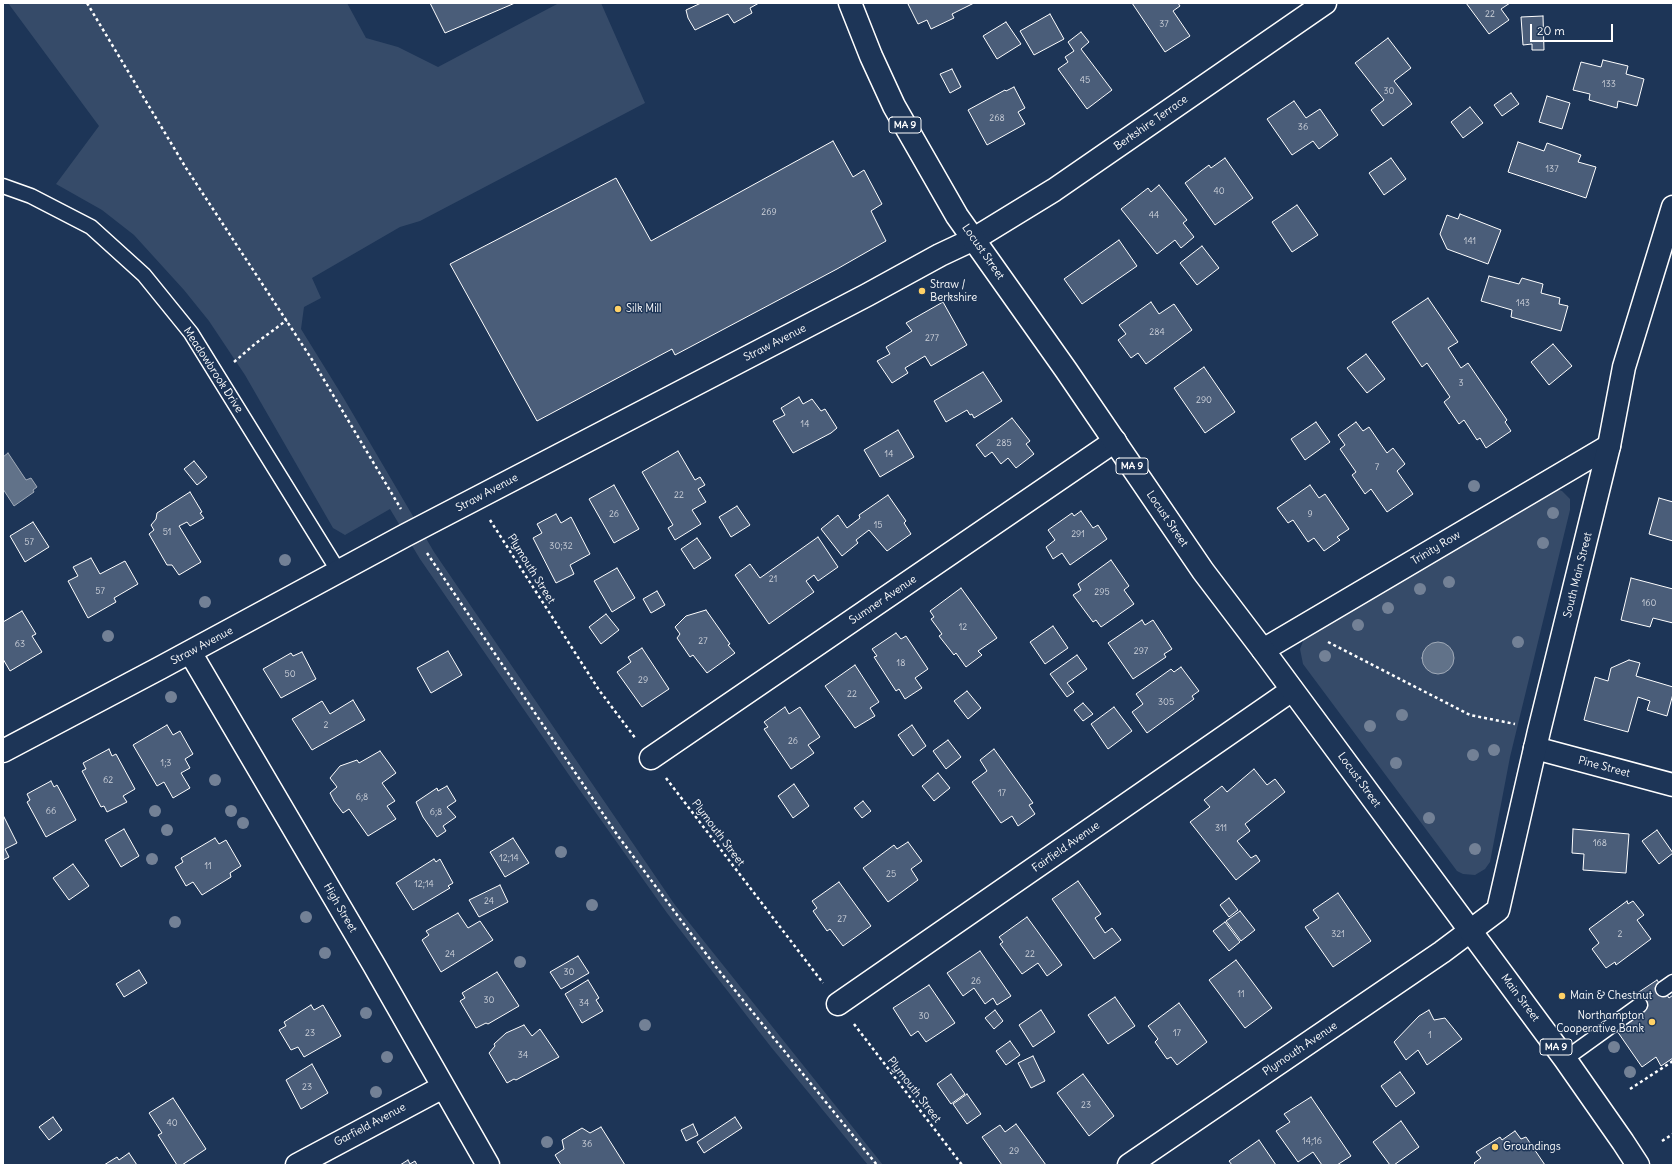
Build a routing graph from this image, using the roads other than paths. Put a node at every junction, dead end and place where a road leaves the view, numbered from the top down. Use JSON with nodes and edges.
{"nodes":[{"id":1,"x":850,"y":3,"type":"edge"},
{"id":2,"x":1325,"y":3,"type":"edge"},
{"id":3,"x":3,"y":186,"type":"edge"},
{"id":4,"x":1673,"y":207,"type":"edge"},
{"id":5,"x":974,"y":239,"type":"junction"},
{"id":6,"x":1115,"y":441,"type":"junction"},
{"id":7,"x":1609,"y":446,"type":"junction"},
{"id":8,"x":339,"y":572,"type":"junction"},
{"id":9,"x":1263,"y":650,"type":"junction"},
{"id":10,"x":190,"y":652,"type":"junction"},
{"id":11,"x":1292,"y":690,"type":"junction"},
{"id":12,"x":1535,"y":748,"type":"junction"},
{"id":13,"x":3,"y":751,"type":"edge"},
{"id":14,"x":651,"y":758,"type":"road end"},
{"id":15,"x":1673,"y":785,"type":"edge"},
{"id":16,"x":1470,"y":931,"type":"junction"},
{"id":17,"x":838,"y":1004,"type":"road end"},
{"id":18,"x":1640,"y":1005,"type":"dead end"},
{"id":19,"x":1565,"y":1059,"type":"junction"},
{"id":20,"x":443,"y":1087,"type":"junction"},
{"id":21,"x":296,"y":1165,"type":"edge"},
{"id":22,"x":488,"y":1165,"type":"edge"},
{"id":23,"x":1129,"y":1165,"type":"edge"},
{"id":24,"x":1638,"y":1165,"type":"edge"}],
"edges":[{"from":1,"to":5,"type":"main road","name":"Locust Street","number":"MA 9"},
{"from":2,"to":5,"type":"main road","name":"Berkshire Terrace"},
{"from":3,"to":8,"type":"lane","name":"Meadowbrook Drive"},
{"from":4,"to":7,"type":"main road","name":"South Main Street"},
{"from":5,"to":6,"type":"main road","name":"Locust Street","number":"MA 9"},
{"from":5,"to":8,"type":"main road","name":"Straw Avenue"},
{"from":6,"to":9,"type":"main road","name":"Locust Street","number":"MA 9"},
{"from":6,"to":14,"type":"main road","name":"Sumner Avenue"},
{"from":7,"to":9,"type":"main road","name":"Trinity Row"},
{"from":7,"to":12,"type":"main road","name":"South Main Street"},
{"from":8,"to":10,"type":"main road","name":"Straw Avenue"},
{"from":9,"to":11,"type":"main road","name":"Locust Street","number":"MA 9"},
{"from":10,"to":13,"type":"main road","name":"Straw Avenue"},
{"from":10,"to":20,"type":"main road","name":"High Street"},
{"from":11,"to":16,"type":"main road","name":"Locust Street","number":"MA 9"},
{"from":11,"to":17,"type":"main road","name":"Fairfield Avenue"},
{"from":12,"to":15,"type":"main road","name":"Pine Street"},
{"from":12,"to":16,"type":"main road","name":"South Main Street"},
{"from":16,"to":19,"type":"main road","name":"Main Street","number":"MA 9"},
{"from":16,"to":23,"type":"main road","name":"Plymouth Avenue"},
{"from":18,"to":19,"type":"lane"},
{"from":19,"to":24,"type":"main road","name":"Main Street","number":"MA 9"},
{"from":20,"to":21,"type":"main road","name":"Garfield Avenue"},
{"from":20,"to":22,"type":"main road","name":"High Street"}]}
